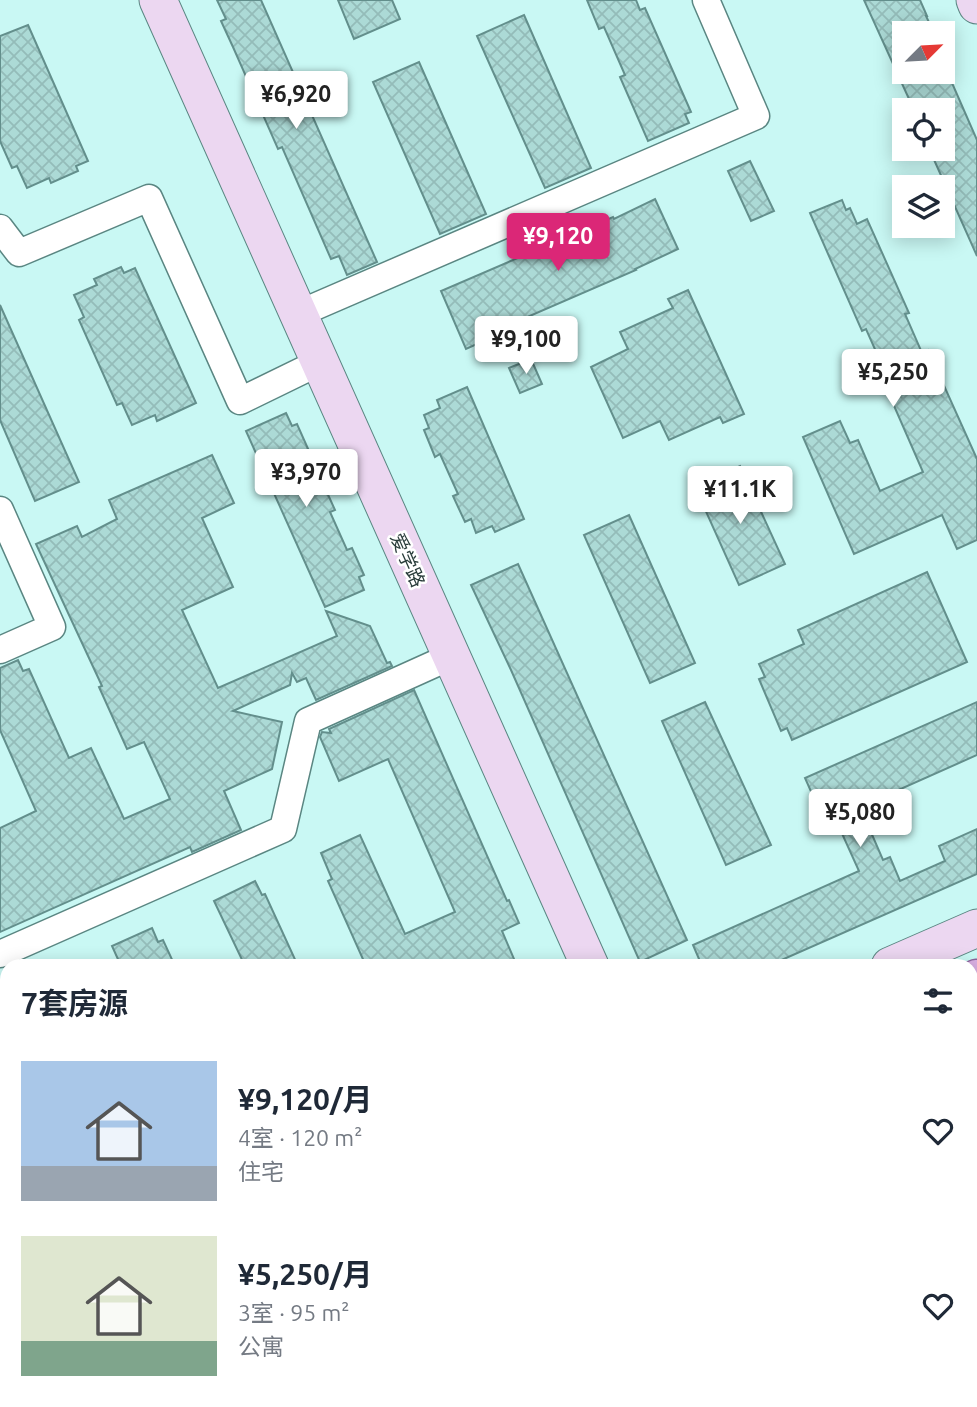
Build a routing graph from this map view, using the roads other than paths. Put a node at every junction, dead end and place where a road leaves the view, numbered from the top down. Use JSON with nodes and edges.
{"nodes":[{"id":1,"x":158,"y":0,"type":"edge"},
{"id":2,"x":706,"y":0,"type":"edge"},
{"id":3,"x":975,"y":0,"type":"edge"},
{"id":4,"x":977,"y":5,"type":"edge"},
{"id":5,"x":0,"y":228,"type":"edge"},
{"id":6,"x":298,"y":314,"type":"junction"},
{"id":7,"x":320,"y":362,"type":"junction"},
{"id":8,"x":0,"y":510,"type":"edge"},
{"id":9,"x":0,"y":650,"type":"edge"},
{"id":10,"x":452,"y":656,"type":"junction"},
{"id":11,"x":977,"y":928,"type":"edge"},
{"id":12,"x":0,"y":954,"type":"edge"},
{"id":13,"x":587,"y":959,"type":"edge"},
{"id":14,"x":906,"y":959,"type":"edge"}],
"edges":[{"from":1,"to":6,"type":"street","name":"爱学路"},
{"from":2,"to":6,"type":"street"},
{"from":3,"to":4,"type":"street"},
{"from":5,"to":7,"type":"street"},
{"from":6,"to":7,"type":"street","name":"爱学路"},
{"from":7,"to":10,"type":"street","name":"爱学路"},
{"from":8,"to":9,"type":"street"},
{"from":10,"to":12,"type":"street"},
{"from":10,"to":13,"type":"street","name":"爱学路"},
{"from":11,"to":14,"type":"street"}]}
